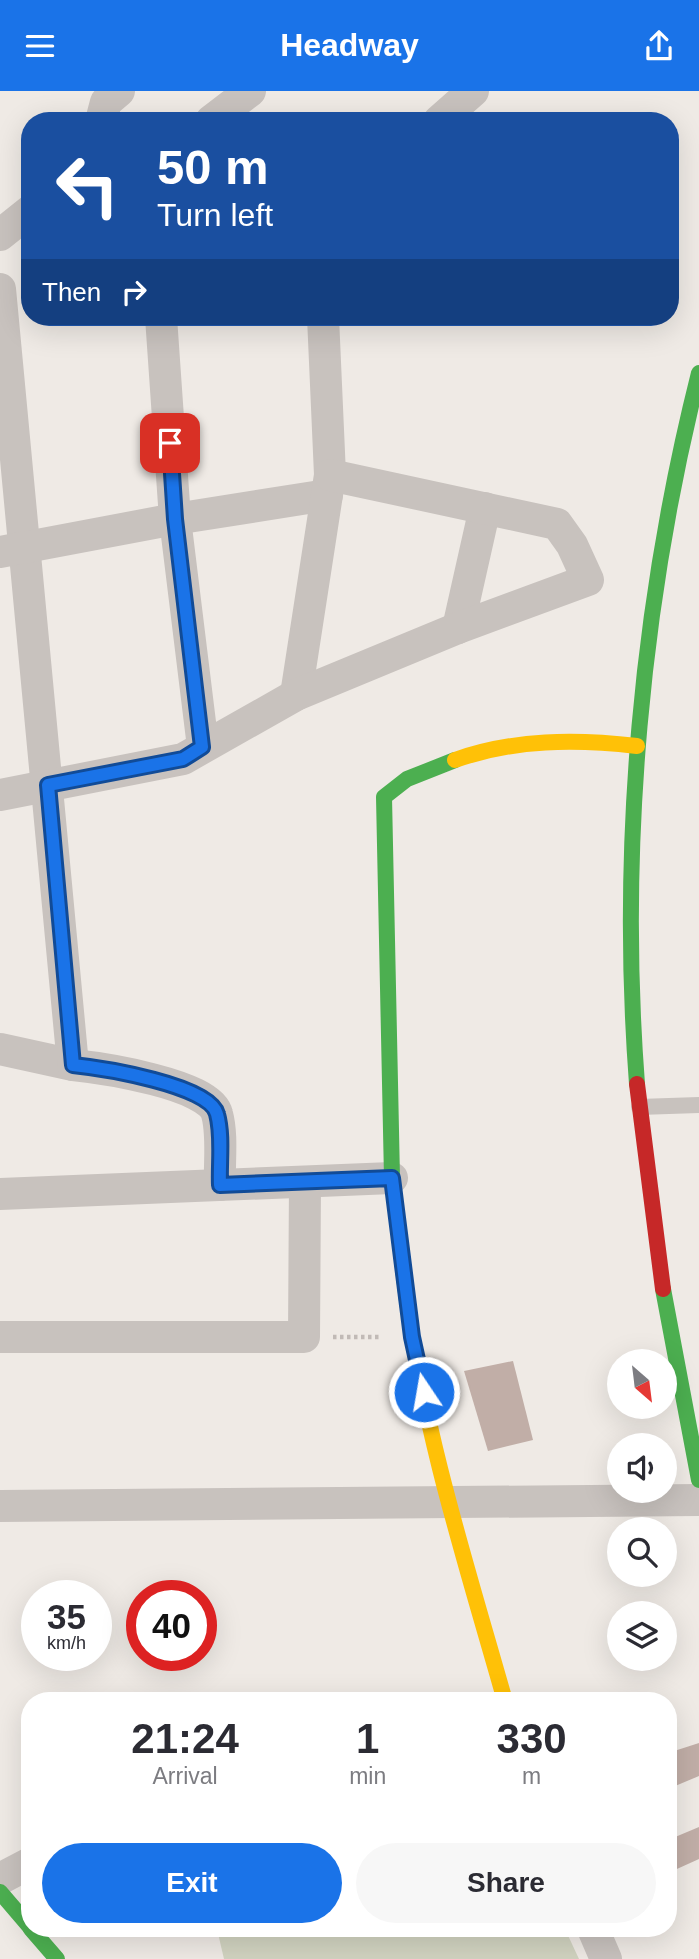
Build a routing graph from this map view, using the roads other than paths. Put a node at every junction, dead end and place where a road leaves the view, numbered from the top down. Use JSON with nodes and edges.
{"nodes":[{"id":1,"x":119,"y":91,"type":"edge"},
{"id":2,"x":250,"y":91,"type":"edge"},
{"id":3,"x":473,"y":91,"type":"edge"},
{"id":4,"x":103,"y":112,"type":"edge"},
{"id":5,"x":223,"y":112,"type":"edge"},
{"id":6,"x":449,"y":112,"type":"edge"},
{"id":7,"x":21,"y":218,"type":"edge"},
{"id":8,"x":0,"y":235,"type":"edge"},
{"id":9,"x":0,"y":289,"type":"edge"},
{"id":10,"x":162,"y":326,"type":"edge"},
{"id":11,"x":323,"y":326,"type":"edge"},
{"id":12,"x":699,"y":373,"type":"edge"},
{"id":13,"x":329,"y":485,"type":"junction"},
{"id":14,"x":485,"y":508,"type":"junction"},
{"id":15,"x":175,"y":519,"type":"junction"},
{"id":16,"x":12,"y":550,"type":"edge"},
{"id":17,"x":458,"y":628,"type":"junction"},
{"id":18,"x":296,"y":695,"type":"junction"},
{"id":19,"x":637,"y":746,"type":"junction"},
{"id":20,"x":202,"y":747,"type":"junction"},
{"id":21,"x":48,"y":785,"type":"junction"},
{"id":22,"x":0,"y":795,"type":"edge"},
{"id":23,"x":0,"y":1049,"type":"edge"},
{"id":24,"x":73,"y":1065,"type":"junction"},
{"id":25,"x":699,"y":1105,"type":"edge"},
{"id":26,"x":639,"y":1107,"type":"junction"},
{"id":27,"x":392,"y":1178,"type":"junction"},
{"id":28,"x":304,"y":1182,"type":"junction"},
{"id":29,"x":220,"y":1185,"type":"junction"},
{"id":30,"x":0,"y":1194,"type":"edge"},
{"id":31,"x":0,"y":1337,"type":"edge"},
{"id":32,"x":699,"y":1480,"type":"edge"},
{"id":33,"x":448,"y":1500,"type":"junction"},
{"id":34,"x":699,"y":1500,"type":"edge"},
{"id":35,"x":0,"y":1506,"type":"edge"},
{"id":36,"x":502,"y":1692,"type":"edge"},
{"id":37,"x":21,"y":1868,"type":"edge"},
{"id":38,"x":0,"y":1879,"type":"edge"},
{"id":39,"x":0,"y":1892,"type":"edge"},
{"id":40,"x":21,"y":1917,"type":"edge"},
{"id":41,"x":38,"y":1937,"type":"edge"},
{"id":42,"x":596,"y":1937,"type":"edge"},
{"id":43,"x":57,"y":1959,"type":"edge"},
{"id":44,"x":606,"y":1959,"type":"edge"}],
"edges":[{"from":1,"to":4,"type":"street"},
{"from":2,"to":5,"type":"street"},
{"from":3,"to":6,"type":"street"},
{"from":7,"to":8,"type":"street"},
{"from":9,"to":16,"type":"street"},
{"from":10,"to":15,"type":"street"},
{"from":11,"to":13,"type":"street"},
{"from":12,"to":19,"type":"street"},
{"from":13,"to":14,"type":"street"},
{"from":13,"to":15,"type":"street"},
{"from":13,"to":18,"type":"street"},
{"from":14,"to":17,"type":"street"},
{"from":14,"to":17,"type":"street"},
{"from":15,"to":16,"type":"street"},
{"from":15,"to":20,"type":"street"},
{"from":16,"to":21,"type":"street"},
{"from":17,"to":18,"type":"street"},
{"from":18,"to":20,"type":"street"},
{"from":19,"to":26,"type":"street"},
{"from":19,"to":27,"type":"street"},
{"from":20,"to":21,"type":"street"},
{"from":21,"to":22,"type":"street"},
{"from":21,"to":24,"type":"street"},
{"from":23,"to":24,"type":"street"},
{"from":24,"to":29,"type":"street"},
{"from":25,"to":26,"type":"lane"},
{"from":26,"to":32,"type":"street"},
{"from":27,"to":28,"type":"street"},
{"from":27,"to":33,"type":"street"},
{"from":28,"to":29,"type":"street"},
{"from":28,"to":31,"type":"street"},
{"from":29,"to":30,"type":"street"},
{"from":33,"to":34,"type":"street"},
{"from":33,"to":35,"type":"street"},
{"from":33,"to":36,"type":"street"},
{"from":37,"to":38,"type":"street"},
{"from":39,"to":40,"type":"street"},
{"from":41,"to":43,"type":"street"},
{"from":42,"to":44,"type":"street"}]}
